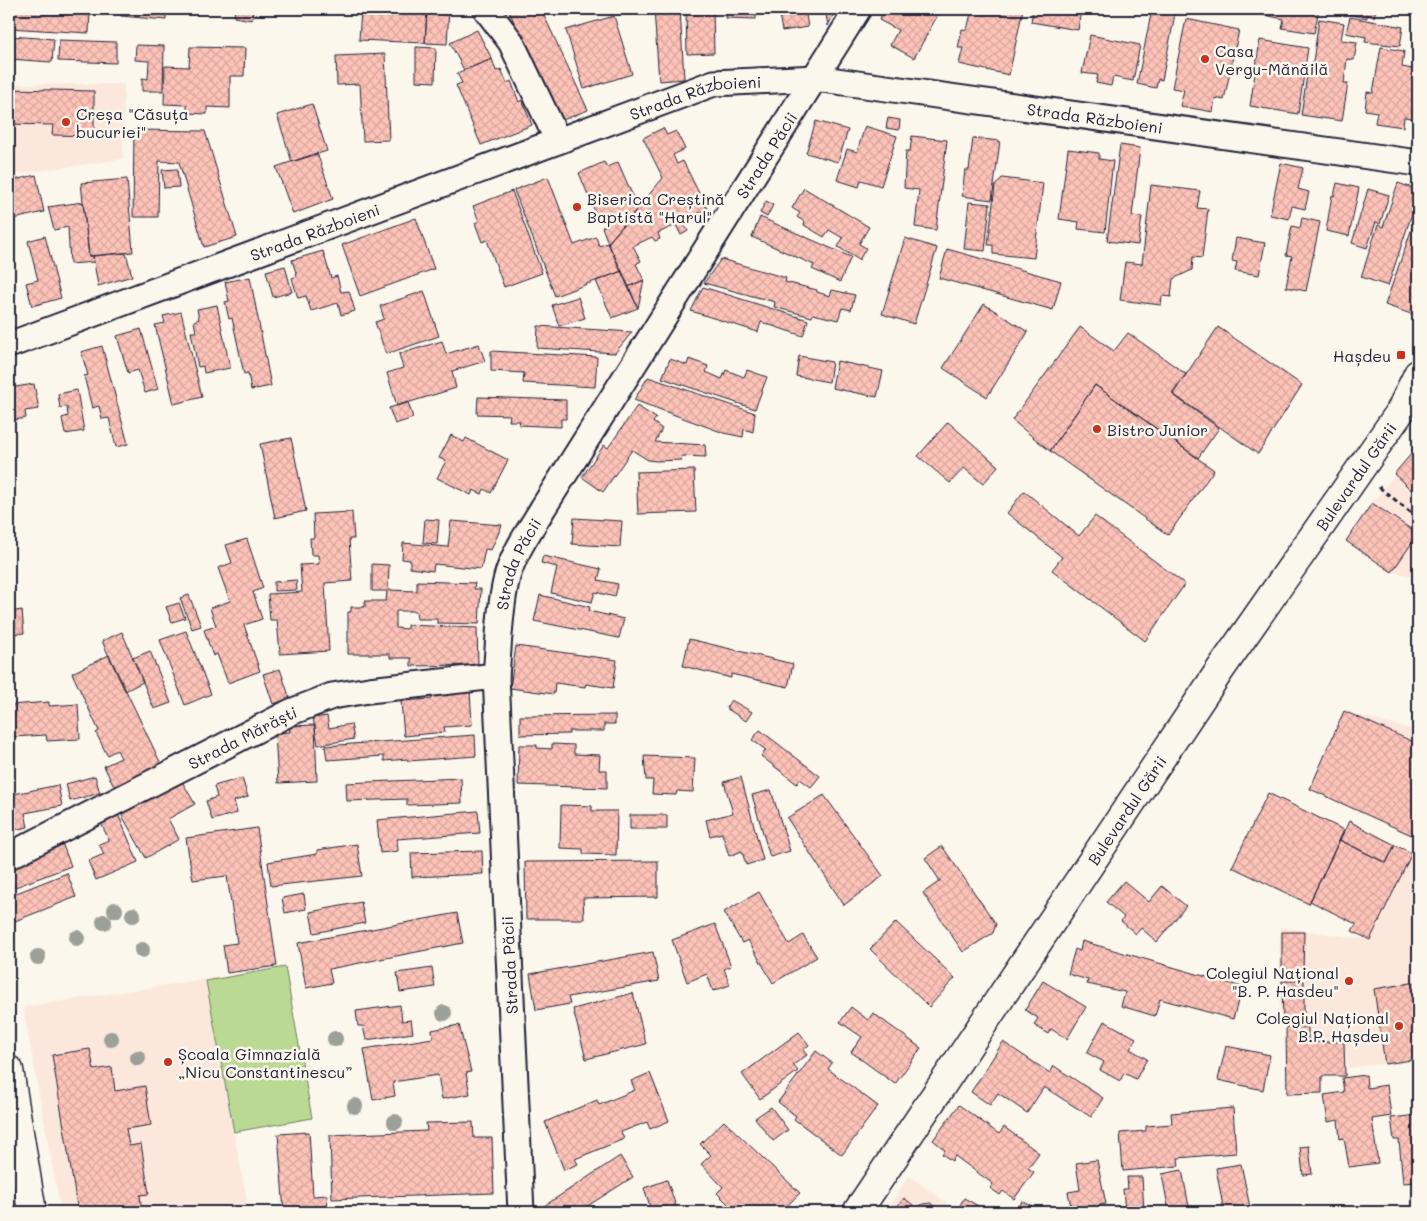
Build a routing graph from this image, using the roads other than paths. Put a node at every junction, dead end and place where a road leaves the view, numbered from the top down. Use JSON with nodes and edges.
{"nodes":[{"id":1,"x":486,"y":9,"type":"edge"},
{"id":2,"x":858,"y":9,"type":"edge"},
{"id":3,"x":816,"y":78,"type":"junction"},
{"id":4,"x":558,"y":141,"type":"junction"},
{"id":5,"x":1418,"y":163,"type":"edge"},
{"id":6,"x":9,"y":345,"type":"edge"},
{"id":7,"x":1418,"y":374,"type":"edge"},
{"id":8,"x":1409,"y":404,"type":"edge"},
{"id":9,"x":496,"y":676,"type":"junction"},
{"id":10,"x":9,"y":856,"type":"edge"},
{"id":11,"x":9,"y":1070,"type":"edge"},
{"id":12,"x":32,"y":1212,"type":"edge"},
{"id":13,"x":521,"y":1212,"type":"edge"},
{"id":14,"x":858,"y":1212,"type":"edge"}],
"edges":[{"from":1,"to":4,"type":"street"},
{"from":2,"to":3,"type":"street","name":"Strada Păcii"},
{"from":3,"to":4,"type":"street","name":"Strada Războieni"},
{"from":3,"to":5,"type":"street","name":"Strada Războieni"},
{"from":3,"to":9,"type":"street","name":"Strada Păcii"},
{"from":4,"to":6,"type":"street","name":"Strada Războieni"},
{"from":7,"to":8,"type":"street","name":"Bulevardul Gării"},
{"from":8,"to":14,"type":"street","name":"Bulevardul Gării"},
{"from":9,"to":10,"type":"street","name":"Strada Mărăști"},
{"from":9,"to":13,"type":"street","name":"Strada Păcii"},
{"from":11,"to":12,"type":"street"}]}
